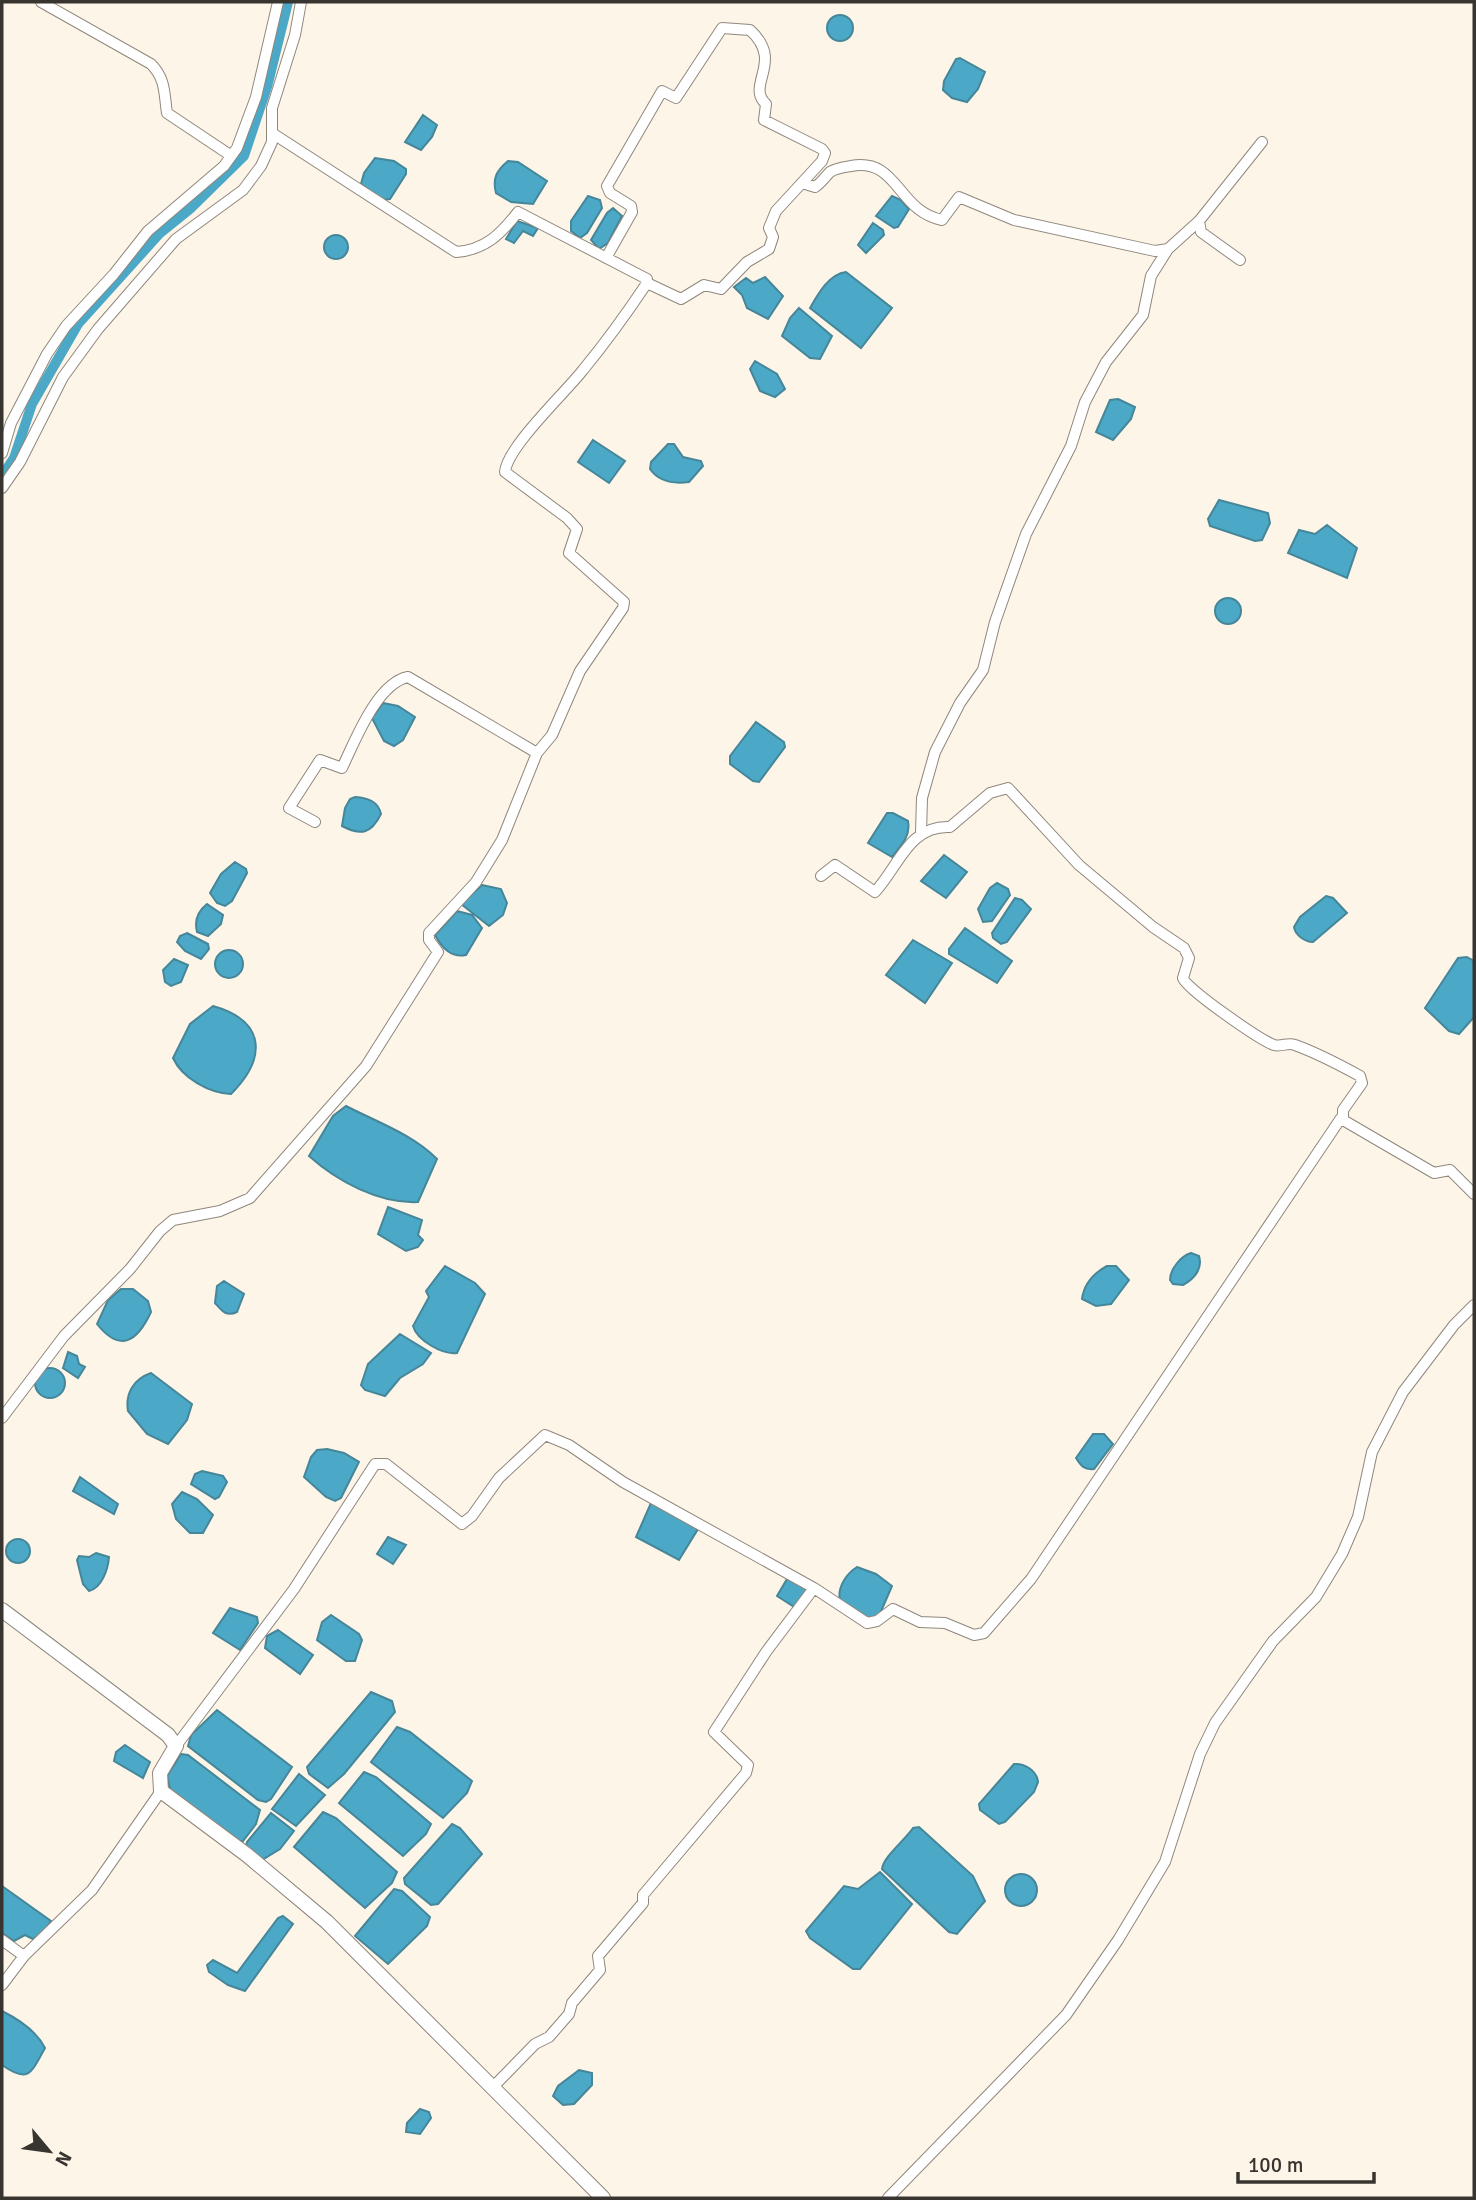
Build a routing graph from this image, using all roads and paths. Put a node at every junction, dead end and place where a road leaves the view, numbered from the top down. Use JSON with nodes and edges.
{"nodes":[{"id":1,"x":41,"y":2,"type":"edge"},
{"id":2,"x":278,"y":2,"type":"edge"},
{"id":3,"x":302,"y":2,"type":"edge"},
{"id":4,"x":272,"y":133,"type":"junction"},
{"id":5,"x":1262,"y":142,"type":"dead end"},
{"id":6,"x":230,"y":155,"type":"junction"},
{"id":7,"x":803,"y":183,"type":"junction"},
{"id":8,"x":1199,"y":221,"type":"junction"},
{"id":9,"x":1168,"y":249,"type":"junction"},
{"id":10,"x":606,"y":258,"type":"junction"},
{"id":11,"x":1240,"y":260,"type":"dead end"},
{"id":12,"x":647,"y":283,"type":"junction"},
{"id":13,"x":2,"y":453,"type":"edge"},
{"id":14,"x":2,"y":488,"type":"edge"},
{"id":15,"x":537,"y":753,"type":"junction"},
{"id":16,"x":315,"y":822,"type":"dead end"},
{"id":17,"x":922,"y":833,"type":"junction"},
{"id":18,"x":821,"y":876,"type":"dead end"},
{"id":19,"x":1341,"y":1118,"type":"junction"},
{"id":20,"x":1474,"y":1194,"type":"edge"},
{"id":21,"x":1474,"y":1305,"type":"edge"},
{"id":22,"x":2,"y":1418,"type":"edge"},
{"id":23,"x":814,"y":1588,"type":"junction"},
{"id":24,"x":2,"y":1610,"type":"edge"},
{"id":25,"x":176,"y":1746,"type":"junction"},
{"id":26,"x":161,"y":1791,"type":"junction"},
{"id":27,"x":2,"y":1940,"type":"edge"},
{"id":28,"x":24,"y":1956,"type":"junction"},
{"id":29,"x":2,"y":1985,"type":"edge"},
{"id":30,"x":492,"y":2088,"type":"junction"},
{"id":31,"x":603,"y":2198,"type":"edge"},
{"id":32,"x":888,"y":2198,"type":"edge"}],
"edges":[{"from":1,"to":6,"type":"street"},
{"from":2,"to":6,"type":"street"},
{"from":3,"to":4,"type":"street"},
{"from":4,"to":10,"type":"street"},
{"from":4,"to":14,"type":"street"},
{"from":5,"to":8,"type":"street"},
{"from":6,"to":13,"type":"street"},
{"from":7,"to":9,"type":"street"},
{"from":7,"to":10,"type":"street"},
{"from":7,"to":12,"type":"street"},
{"from":8,"to":9,"type":"street"},
{"from":8,"to":11,"type":"street"},
{"from":9,"to":17,"type":"street"},
{"from":10,"to":12,"type":"street"},
{"from":12,"to":15,"type":"street"},
{"from":15,"to":16,"type":"street"},
{"from":15,"to":22,"type":"street"},
{"from":17,"to":18,"type":"street"},
{"from":17,"to":19,"type":"street"},
{"from":19,"to":20,"type":"street"},
{"from":19,"to":23,"type":"street"},
{"from":21,"to":32,"type":"street"},
{"from":23,"to":25,"type":"street"},
{"from":23,"to":30,"type":"street"},
{"from":24,"to":25,"type":"main road"},
{"from":25,"to":26,"type":"main road"},
{"from":26,"to":28,"type":"street"},
{"from":26,"to":30,"type":"main road"},
{"from":27,"to":28,"type":"street"},
{"from":28,"to":29,"type":"street"},
{"from":30,"to":31,"type":"main road"}]}
